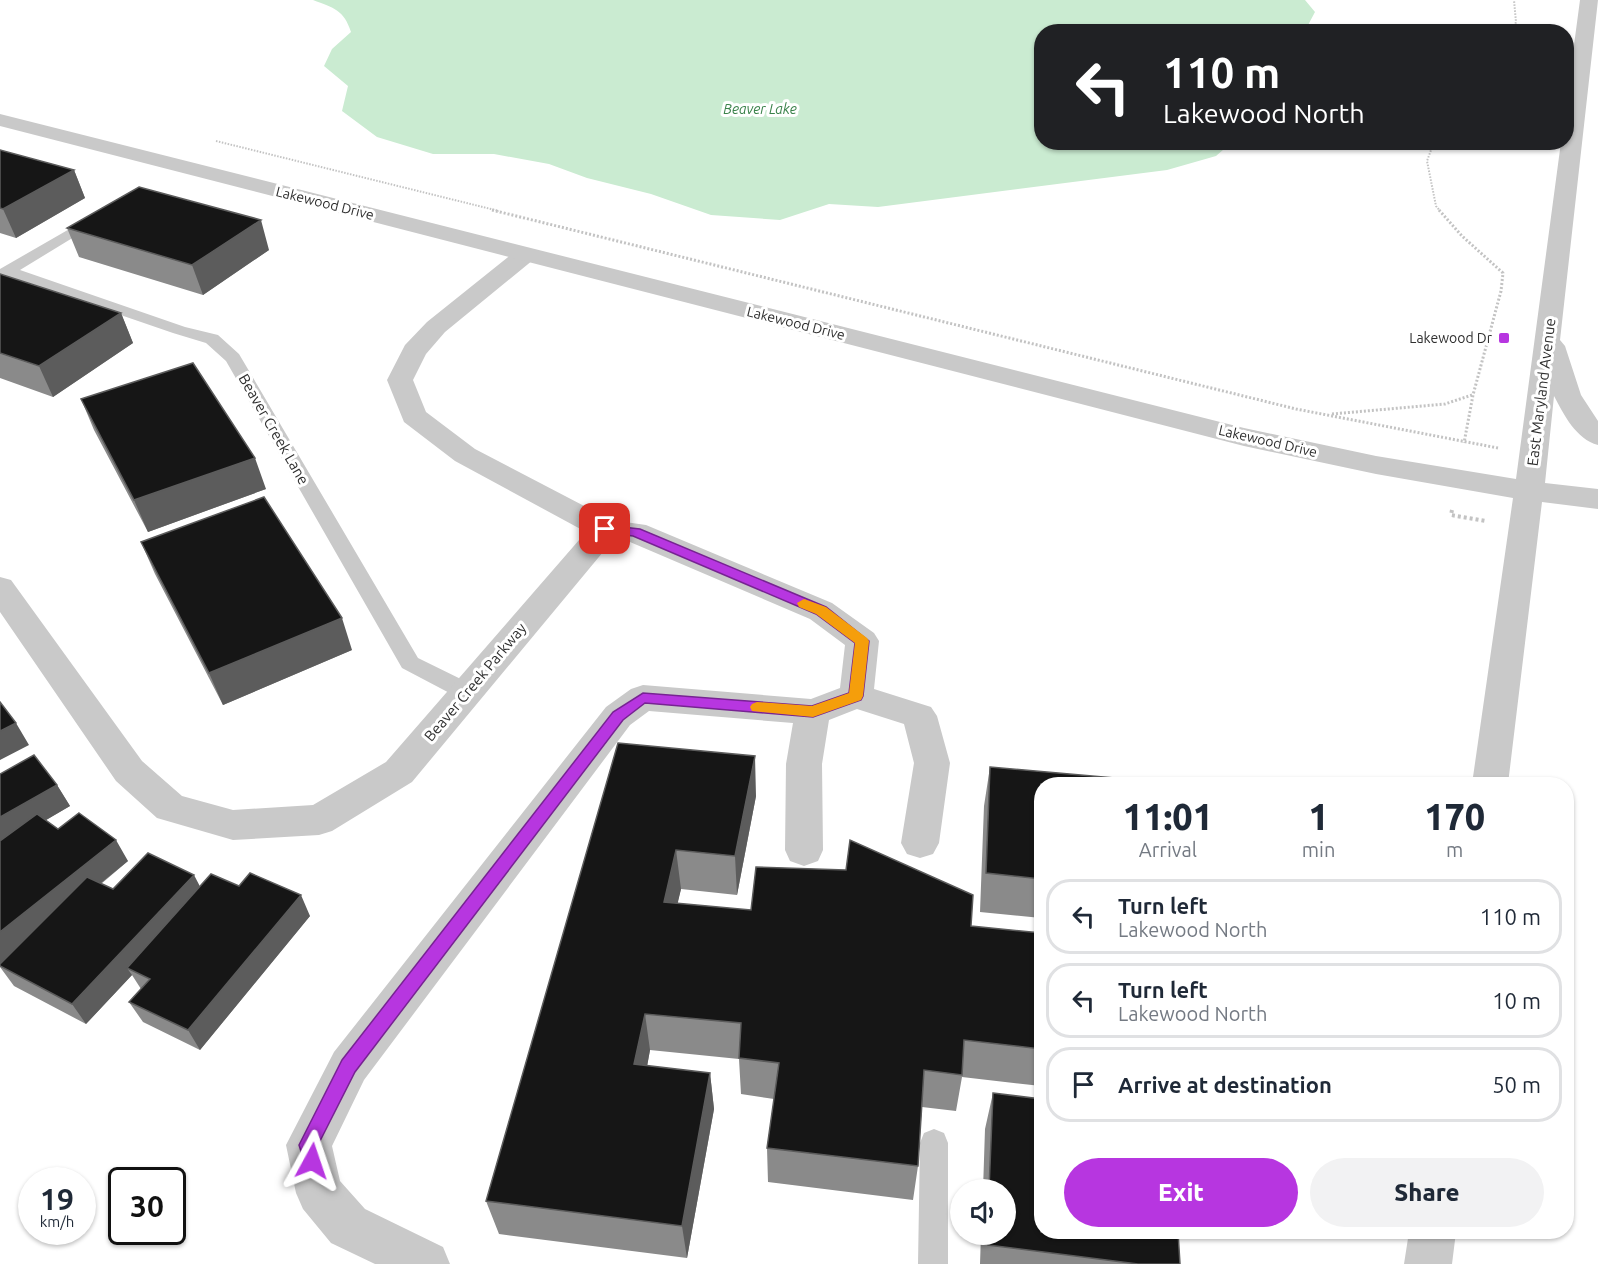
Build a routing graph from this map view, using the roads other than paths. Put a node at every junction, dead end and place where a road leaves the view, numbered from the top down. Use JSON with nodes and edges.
{"nodes":[{"id":1,"x":1588,"y":0,"type":"edge"},
{"id":2,"x":1574,"y":117,"type":"edge"},
{"id":3,"x":0,"y":120,"type":"edge"},
{"id":4,"x":1570,"y":150,"type":"edge"},
{"id":5,"x":106,"y":211,"type":"edge"},
{"id":6,"x":525,"y":255,"type":"junction"},
{"id":7,"x":4,"y":273,"type":"edge"},
{"id":8,"x":1548,"y":333,"type":"junction"},
{"id":9,"x":1598,"y":436,"type":"edge"},
{"id":10,"x":1529,"y":491,"type":"junction"},
{"id":11,"x":1598,"y":499,"type":"edge"},
{"id":12,"x":605,"y":529,"type":"junction"},
{"id":13,"x":0,"y":588,"type":"edge"},
{"id":14,"x":467,"y":692,"type":"junction"},
{"id":15,"x":856,"y":696,"type":"junction"},
{"id":16,"x":813,"y":712,"type":"junction"},
{"id":17,"x":1491,"y":777,"type":"edge"},
{"id":18,"x":920,"y":843,"type":"dead end"},
{"id":19,"x":804,"y":850,"type":"dead end"},
{"id":20,"x":934,"y":1143,"type":"dead end"},
{"id":21,"x":1432,"y":1239,"type":"edge"},
{"id":22,"x":426,"y":1264,"type":"edge"},
{"id":23,"x":933,"y":1264,"type":"edge"},
{"id":24,"x":1428,"y":1264,"type":"edge"}],
"edges":[{"from":1,"to":2,"type":"street","name":"East Maryland Avenue"},
{"from":3,"to":6,"type":"street","name":"Lakewood Drive"},
{"from":4,"to":8,"type":"street","name":"East Maryland Avenue"},
{"from":5,"to":7,"type":"lane"},
{"from":6,"to":10,"type":"street","name":"Lakewood Drive"},
{"from":6,"to":12,"type":"street"},
{"from":7,"to":14,"type":"lane","name":"Beaver Creek Lane"},
{"from":8,"to":9,"type":"street"},
{"from":8,"to":10,"type":"street","name":"East Maryland Avenue"},
{"from":10,"to":11,"type":"street","name":"Lakewood Drive"},
{"from":10,"to":17,"type":"street","name":"East Maryland Avenue"},
{"from":12,"to":14,"type":"street","name":"Beaver Creek Parkway"},
{"from":12,"to":15,"type":"street"},
{"from":13,"to":14,"type":"street","name":"Beaver Creek Parkway"},
{"from":15,"to":16,"type":"street"},
{"from":15,"to":18,"type":"street"},
{"from":16,"to":19,"type":"street"},
{"from":16,"to":22,"type":"street"},
{"from":20,"to":23,"type":"lane"},
{"from":21,"to":24,"type":"street"}]}
